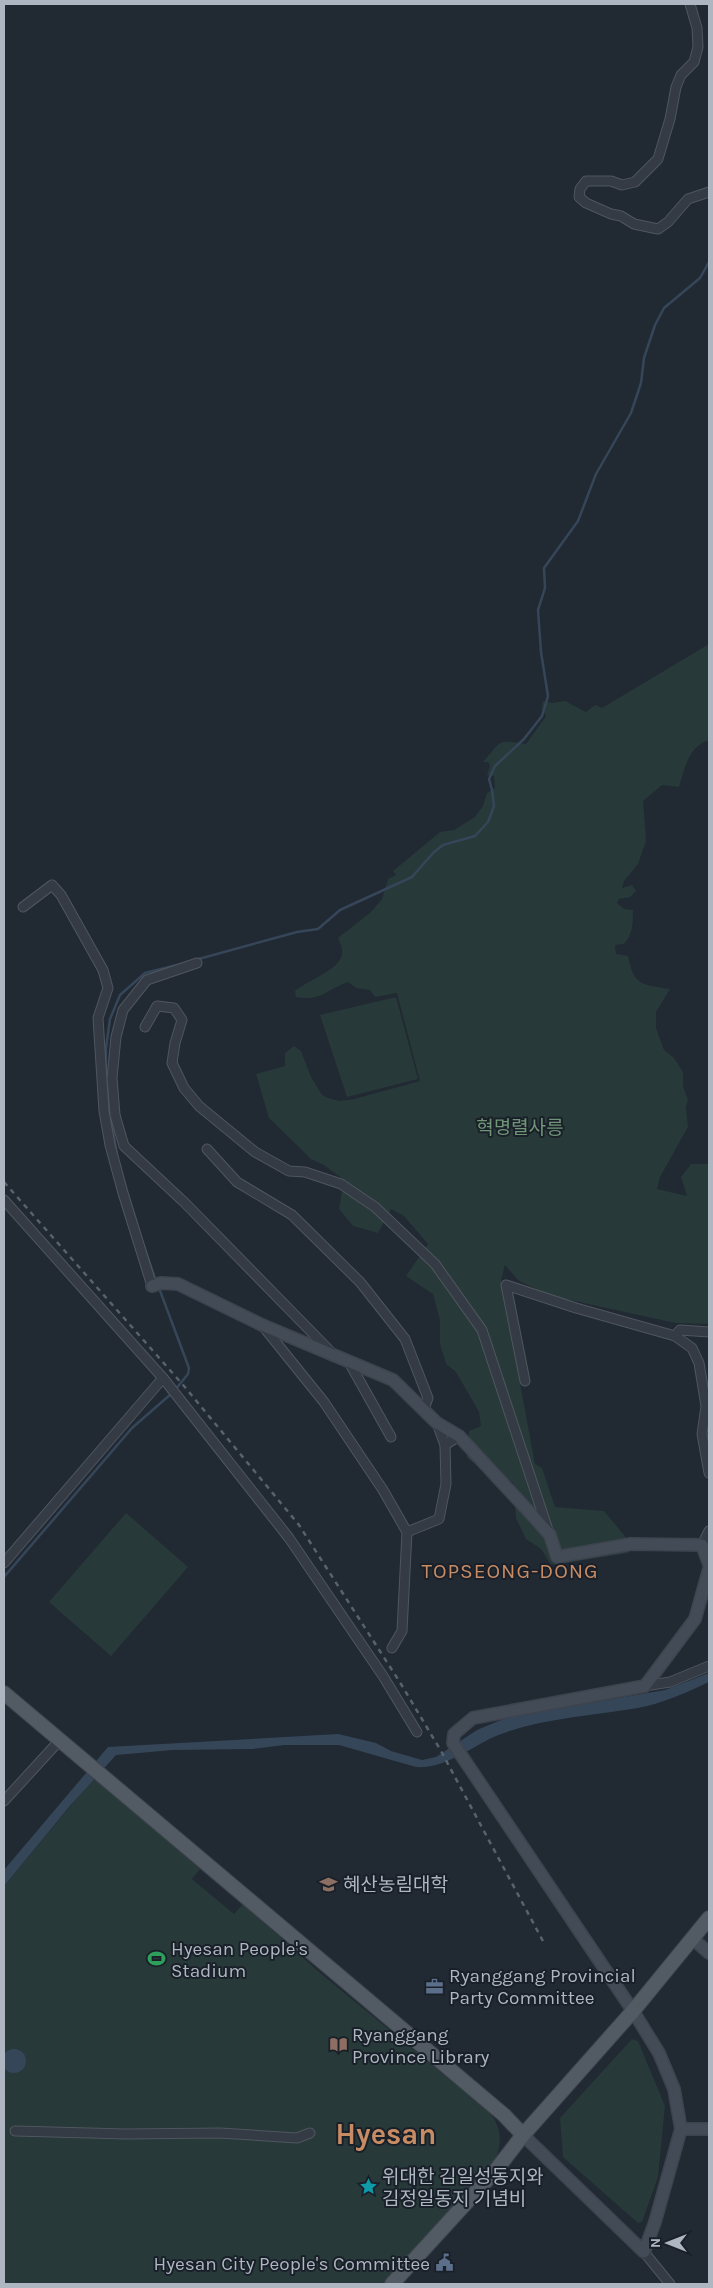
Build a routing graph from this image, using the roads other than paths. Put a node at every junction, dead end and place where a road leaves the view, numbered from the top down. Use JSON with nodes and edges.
{"nodes":[{"id":1,"x":690,"y":4,"type":"edge"},
{"id":2,"x":709,"y":192,"type":"edge"},
{"id":3,"x":23,"y":907,"type":"dead end"},
{"id":4,"x":197,"y":964,"type":"dead end"},
{"id":5,"x":145,"y":1027,"type":"dead end"},
{"id":6,"x":207,"y":1149,"type":"dead end"},
{"id":7,"x":4,"y":1200,"type":"edge"},
{"id":8,"x":157,"y":1285,"type":"joint"},
{"id":9,"x":262,"y":1325,"type":"junction"},
{"id":10,"x":709,"y":1332,"type":"edge"},
{"id":11,"x":675,"y":1336,"type":"junction"},
{"id":12,"x":335,"y":1356,"type":"junction"},
{"id":13,"x":349,"y":1362,"type":"junction"},
{"id":14,"x":163,"y":1378,"type":"junction"},
{"id":15,"x":525,"y":1381,"type":"dead end"},
{"id":16,"x":424,"y":1409,"type":"junction"},
{"id":17,"x":438,"y":1423,"type":"junction"},
{"id":18,"x":459,"y":1436,"type":"junction"},
{"id":19,"x":391,"y":1437,"type":"dead end"},
{"id":20,"x":445,"y":1445,"type":"junction"},
{"id":21,"x":709,"y":1473,"type":"edge"},
{"id":22,"x":709,"y":1531,"type":"edge"},
{"id":23,"x":407,"y":1532,"type":"junction"},
{"id":24,"x":550,"y":1535,"type":"junction"},
{"id":25,"x":702,"y":1545,"type":"junction"},
{"id":26,"x":4,"y":1563,"type":"edge"},
{"id":27,"x":709,"y":1564,"type":"edge"},
{"id":28,"x":709,"y":1569,"type":"edge"},
{"id":29,"x":392,"y":1648,"type":"dead end"},
{"id":30,"x":709,"y":1666,"type":"edge"},
{"id":31,"x":645,"y":1686,"type":"junction"},
{"id":32,"x":4,"y":1693,"type":"edge"},
{"id":33,"x":417,"y":1732,"type":"dead end"},
{"id":34,"x":59,"y":1741,"type":"junction"},
{"id":35,"x":4,"y":1801,"type":"edge"},
{"id":36,"x":709,"y":1918,"type":"edge"},
{"id":37,"x":692,"y":1938,"type":"junction"},
{"id":38,"x":709,"y":1953,"type":"edge"},
{"id":39,"x":633,"y":2011,"type":"junction"},
{"id":40,"x":681,"y":2128,"type":"junction"},
{"id":41,"x":709,"y":2128,"type":"edge"},
{"id":42,"x":15,"y":2131,"type":"dead end"},
{"id":43,"x":310,"y":2133,"type":"dead end"},
{"id":44,"x":523,"y":2135,"type":"junction"},
{"id":45,"x":644,"y":2252,"type":"junction"},
{"id":46,"x":392,"y":2284,"type":"edge"},
{"id":47,"x":670,"y":2284,"type":"edge"}],
"edges":[{"from":1,"to":2,"type":"street"},
{"from":3,"to":8,"type":"street"},
{"from":4,"to":12,"type":"street"},
{"from":5,"to":24,"type":"street"},
{"from":6,"to":16,"type":"street"},
{"from":7,"to":14,"type":"street"},
{"from":8,"to":9,"type":"street"},
{"from":9,"to":12,"type":"street"},
{"from":9,"to":23,"type":"street"},
{"from":10,"to":11,"type":"street"},
{"from":11,"to":15,"type":"street"},
{"from":11,"to":21,"type":"street"},
{"from":12,"to":13,"type":"street"},
{"from":13,"to":16,"type":"street"},
{"from":13,"to":19,"type":"street"},
{"from":14,"to":26,"type":"street"},
{"from":14,"to":33,"type":"street"},
{"from":16,"to":17,"type":"street"},
{"from":17,"to":18,"type":"street"},
{"from":17,"to":20,"type":"street"},
{"from":18,"to":20,"type":"street"},
{"from":18,"to":24,"type":"street"},
{"from":20,"to":23,"type":"street"},
{"from":22,"to":25,"type":"street"},
{"from":23,"to":29,"type":"street"},
{"from":24,"to":25,"type":"street"},
{"from":25,"to":27,"type":"street"},
{"from":28,"to":31,"type":"street"},
{"from":30,"to":31,"type":"street"},
{"from":31,"to":39,"type":"street"},
{"from":32,"to":34,"type":"main road"},
{"from":34,"to":35,"type":"street"},
{"from":34,"to":44,"type":"main road"},
{"from":36,"to":37,"type":"main road"},
{"from":37,"to":38,"type":"street"},
{"from":37,"to":39,"type":"main road"},
{"from":39,"to":40,"type":"street"},
{"from":39,"to":44,"type":"main road"},
{"from":40,"to":41,"type":"street"},
{"from":40,"to":45,"type":"street"},
{"from":42,"to":43,"type":"street"},
{"from":44,"to":45,"type":"street"},
{"from":44,"to":46,"type":"main road"},
{"from":45,"to":47,"type":"street"}]}
